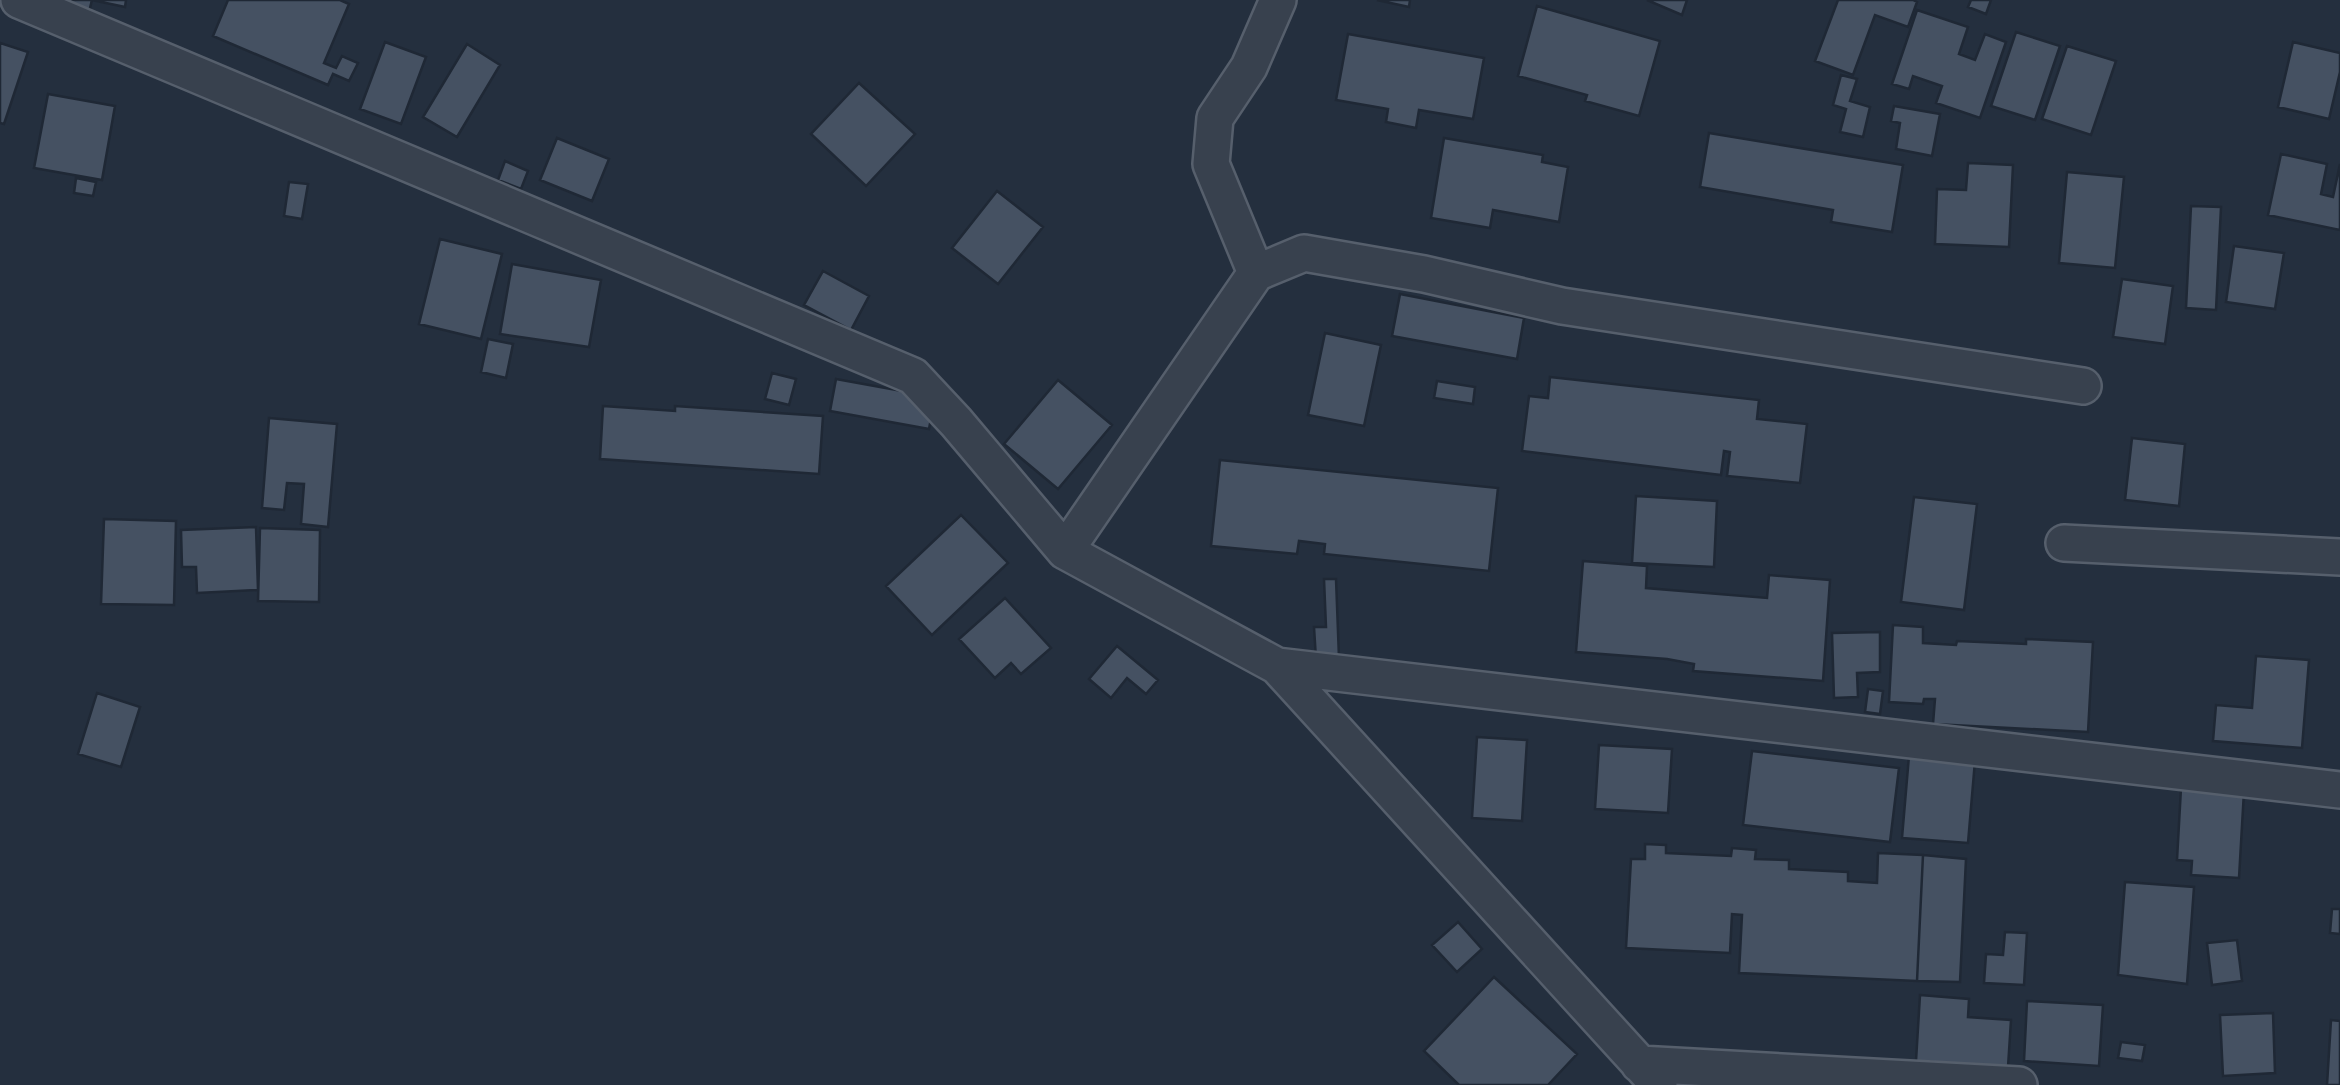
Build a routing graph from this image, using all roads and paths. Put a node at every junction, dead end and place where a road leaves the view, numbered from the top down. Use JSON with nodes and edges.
{"nodes":[{"id":1,"x":20,"y":0,"type":"edge"},
{"id":2,"x":1278,"y":0,"type":"edge"},
{"id":3,"x":1256,"y":273,"type":"junction"},
{"id":4,"x":2083,"y":386,"type":"dead end"},
{"id":5,"x":2064,"y":544,"type":"dead end"},
{"id":6,"x":1065,"y":551,"type":"junction"},
{"id":7,"x":2340,"y":558,"type":"edge"},
{"id":8,"x":1277,"y":666,"type":"junction"},
{"id":9,"x":2340,"y":790,"type":"edge"},
{"id":10,"x":1649,"y":1075,"type":"edge"},
{"id":11,"x":2019,"y":1085,"type":"edge"}],
"edges":[{"from":1,"to":6,"type":"street"},
{"from":2,"to":3,"type":"street"},
{"from":3,"to":4,"type":"street"},
{"from":3,"to":6,"type":"street"},
{"from":5,"to":7,"type":"street"},
{"from":6,"to":8,"type":"street"},
{"from":8,"to":9,"type":"street"},
{"from":8,"to":10,"type":"street"},
{"from":10,"to":11,"type":"street"}]}
